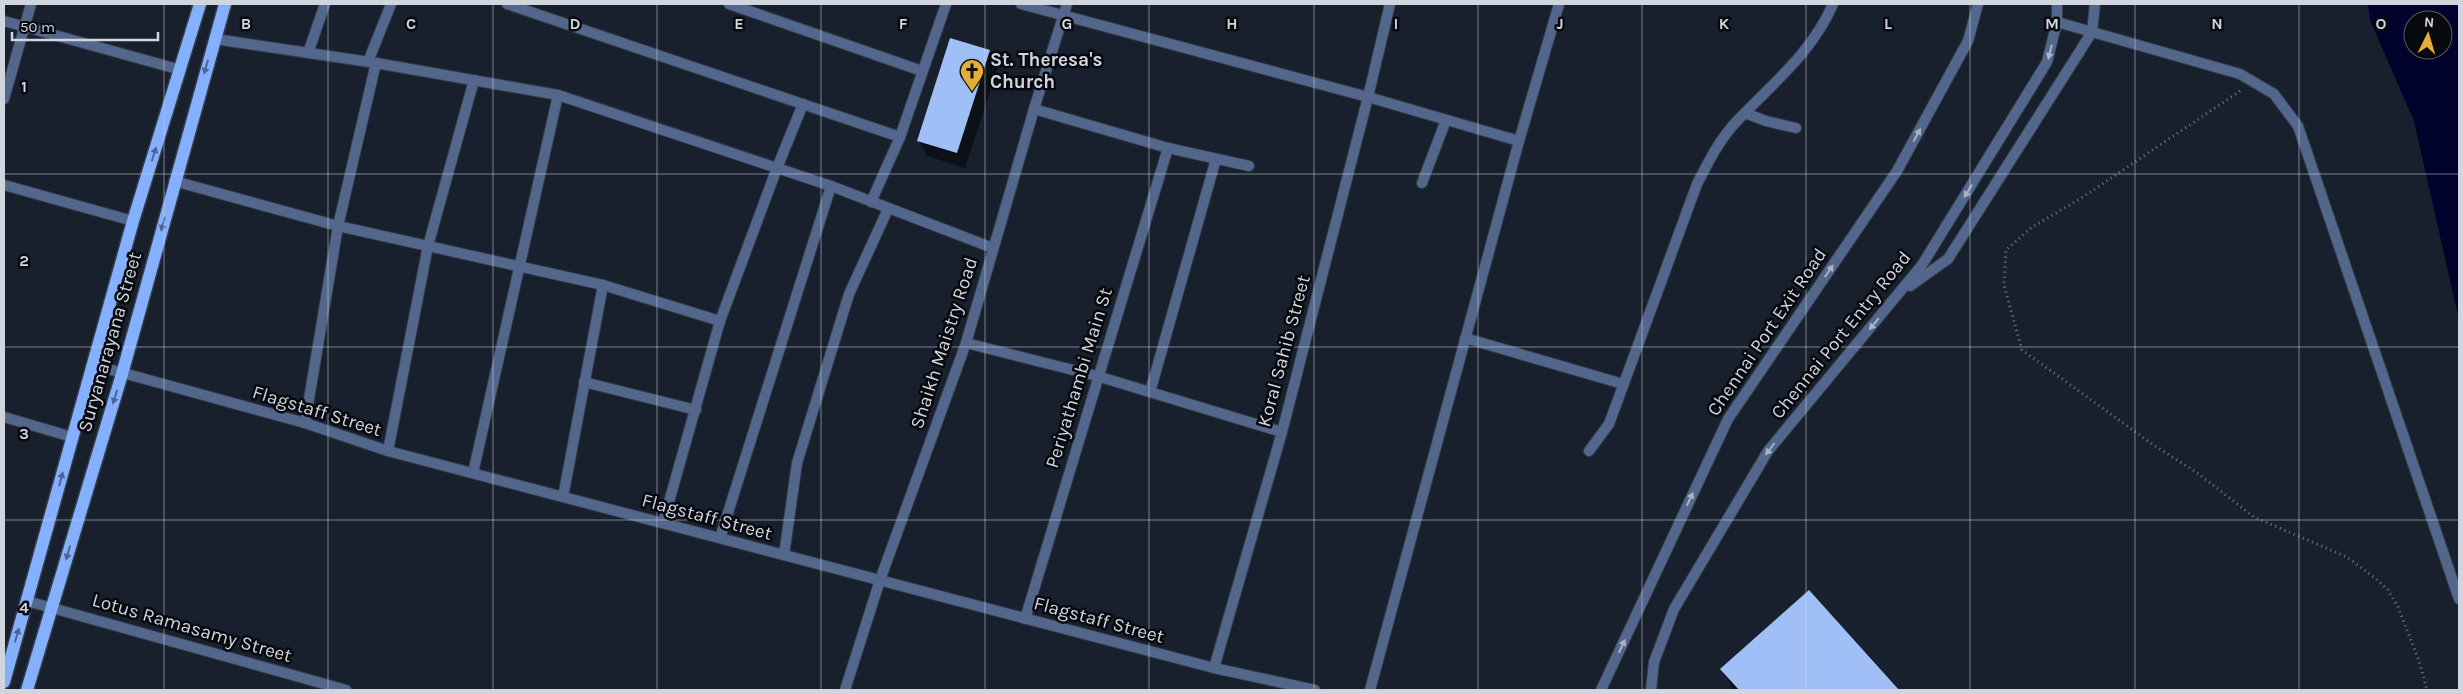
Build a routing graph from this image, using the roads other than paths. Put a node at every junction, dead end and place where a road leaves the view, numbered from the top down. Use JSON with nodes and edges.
{"nodes":[{"id":1,"x":31,"y":4,"type":"edge"},
{"id":2,"x":200,"y":4,"type":"edge"},
{"id":3,"x":225,"y":4,"type":"edge"},
{"id":4,"x":325,"y":4,"type":"edge"},
{"id":5,"x":391,"y":4,"type":"edge"},
{"id":6,"x":507,"y":4,"type":"edge"},
{"id":7,"x":729,"y":4,"type":"edge"},
{"id":8,"x":946,"y":4,"type":"edge"},
{"id":9,"x":1021,"y":4,"type":"edge"},
{"id":10,"x":1068,"y":4,"type":"edge"},
{"id":11,"x":1390,"y":4,"type":"edge"},
{"id":12,"x":1559,"y":4,"type":"edge"},
{"id":13,"x":1833,"y":4,"type":"edge"},
{"id":14,"x":1978,"y":4,"type":"edge"},
{"id":15,"x":2057,"y":4,"type":"edge"},
{"id":16,"x":2095,"y":4,"type":"edge"},
{"id":17,"x":1063,"y":16,"type":"junction"},
{"id":18,"x":4,"y":21,"type":"edge"},
{"id":19,"x":2057,"y":22,"type":"junction"},
{"id":20,"x":24,"y":26,"type":"junction"},
{"id":21,"x":2092,"y":32,"type":"junction"},
{"id":22,"x":214,"y":39,"type":"junction"},
{"id":23,"x":308,"y":53,"type":"junction"},
{"id":24,"x":372,"y":62,"type":"junction"},
{"id":25,"x":181,"y":70,"type":"junction"},
{"id":26,"x":922,"y":71,"type":"junction"},
{"id":27,"x":474,"y":80,"type":"junction"},
{"id":28,"x":558,"y":95,"type":"junction"},
{"id":29,"x":1368,"y":97,"type":"junction"},
{"id":30,"x":4,"y":99,"type":"edge"},
{"id":31,"x":803,"y":104,"type":"junction"},
{"id":32,"x":1034,"y":109,"type":"junction"},
{"id":33,"x":1745,"y":113,"type":"junction"},
{"id":34,"x":1446,"y":120,"type":"junction"},
{"id":35,"x":1796,"y":128,"type":"dead end"},
{"id":36,"x":900,"y":137,"type":"junction"},
{"id":37,"x":1519,"y":141,"type":"junction"},
{"id":38,"x":1168,"y":148,"type":"junction"},
{"id":39,"x":1216,"y":159,"type":"junction"},
{"id":40,"x":1249,"y":166,"type":"dead end"},
{"id":41,"x":777,"y":168,"type":"junction"},
{"id":42,"x":174,"y":181,"type":"junction"},
{"id":43,"x":1422,"y":183,"type":"dead end"},
{"id":44,"x":4,"y":185,"type":"edge"},
{"id":45,"x":831,"y":186,"type":"junction"},
{"id":46,"x":871,"y":202,"type":"junction"},
{"id":47,"x":888,"y":209,"type":"junction"},
{"id":48,"x":133,"y":221,"type":"junction"},
{"id":49,"x":338,"y":226,"type":"junction"},
{"id":50,"x":428,"y":246,"type":"junction"},
{"id":51,"x":993,"y":248,"type":"junction"},
{"id":52,"x":518,"y":266,"type":"junction"},
{"id":53,"x":603,"y":285,"type":"junction"},
{"id":54,"x":1899,"y":294,"type":"junction"},
{"id":55,"x":720,"y":321,"type":"junction"},
{"id":56,"x":1465,"y":338,"type":"junction"},
{"id":57,"x":966,"y":343,"type":"junction"},
{"id":58,"x":94,"y":366,"type":"junction"},
{"id":59,"x":122,"y":374,"type":"junction"},
{"id":60,"x":1097,"y":376,"type":"junction"},
{"id":61,"x":584,"y":382,"type":"junction"},
{"id":62,"x":1623,"y":384,"type":"junction"},
{"id":63,"x":1150,"y":392,"type":"junction"},
{"id":64,"x":696,"y":410,"type":"junction"},
{"id":65,"x":4,"y":417,"type":"edge"},
{"id":66,"x":306,"y":423,"type":"junction"},
{"id":67,"x":1282,"y":432,"type":"junction"},
{"id":68,"x":72,"y":437,"type":"junction"},
{"id":69,"x":388,"y":451,"type":"junction"},
{"id":70,"x":1589,"y":451,"type":"dead end"},
{"id":71,"x":473,"y":473,"type":"junction"},
{"id":72,"x":564,"y":497,"type":"junction"},
{"id":73,"x":662,"y":523,"type":"junction"},
{"id":74,"x":720,"y":538,"type":"junction"},
{"id":75,"x":784,"y":555,"type":"junction"},
{"id":76,"x":880,"y":580,"type":"junction"},
{"id":77,"x":2459,"y":599,"type":"edge"},
{"id":78,"x":27,"y":601,"type":"junction"},
{"id":79,"x":53,"y":607,"type":"junction"},
{"id":80,"x":1025,"y":618,"type":"junction"},
{"id":81,"x":1214,"y":668,"type":"junction"},
{"id":82,"x":4,"y":682,"type":"edge"},
{"id":83,"x":27,"y":690,"type":"edge"},
{"id":84,"x":346,"y":690,"type":"edge"},
{"id":85,"x":844,"y":690,"type":"edge"},
{"id":86,"x":1314,"y":690,"type":"edge"},
{"id":87,"x":1370,"y":690,"type":"edge"},
{"id":88,"x":1601,"y":690,"type":"edge"},
{"id":89,"x":1651,"y":690,"type":"edge"}],
"edges":[{"from":1,"to":20,"type":"street"},
{"from":2,"to":25,"type":"main road","name":"Suryanarayana Street"},
{"from":3,"to":22,"type":"main road","name":"Suryanarayana Street"},
{"from":4,"to":23,"type":"street"},
{"from":5,"to":24,"type":"street"},
{"from":6,"to":31,"type":"street"},
{"from":7,"to":26,"type":"street"},
{"from":8,"to":26,"type":"street"},
{"from":9,"to":17,"type":"street"},
{"from":10,"to":17,"type":"street","name":"Shaikh Maistry Road"},
{"from":11,"to":29,"type":"street","name":"Koral Sahib Street"},
{"from":12,"to":37,"type":"street"},
{"from":13,"to":33,"type":"street"},
{"from":88,"to":14,"type":"street","name":"Chennai Port Exit Road","one_way":true},
{"from":15,"to":19,"type":"street","name":"Chennai Port Entry Road"},
{"from":16,"to":21,"type":"street"},
{"from":17,"to":29,"type":"street"},
{"from":17,"to":32,"type":"street","name":"Shaikh Maistry Road"},
{"from":18,"to":20,"type":"street"},
{"from":19,"to":21,"type":"street"},
{"from":19,"to":54,"type":"street","name":"Chennai Port Entry Road","one_way":true},
{"from":20,"to":25,"type":"street"},
{"from":20,"to":30,"type":"street"},
{"from":21,"to":54,"type":"street"},
{"from":21,"to":77,"type":"street"},
{"from":22,"to":23,"type":"street"},
{"from":22,"to":42,"type":"main road","name":"Suryanarayana Street","one_way":true},
{"from":23,"to":24,"type":"street"},
{"from":24,"to":27,"type":"street"},
{"from":24,"to":49,"type":"street"},
{"from":48,"to":25,"type":"main road","name":"Suryanarayana Street","one_way":true},
{"from":26,"to":36,"type":"street"},
{"from":27,"to":28,"type":"street"},
{"from":27,"to":50,"type":"street"},
{"from":28,"to":41,"type":"street"},
{"from":28,"to":52,"type":"street"},
{"from":29,"to":34,"type":"street"},
{"from":29,"to":67,"type":"street","name":"Koral Sahib Street"},
{"from":31,"to":36,"type":"street"},
{"from":31,"to":41,"type":"street"},
{"from":32,"to":38,"type":"street"},
{"from":32,"to":51,"type":"street","name":"Shaikh Maistry Road"},
{"from":33,"to":35,"type":"street"},
{"from":33,"to":62,"type":"street"},
{"from":34,"to":37,"type":"street"},
{"from":34,"to":43,"type":"street"},
{"from":36,"to":46,"type":"street"},
{"from":37,"to":56,"type":"street"},
{"from":38,"to":39,"type":"street"},
{"from":38,"to":60,"type":"street","name":"Periyathambi Main St"},
{"from":39,"to":40,"type":"street"},
{"from":39,"to":63,"type":"street"},
{"from":41,"to":45,"type":"street"},
{"from":41,"to":55,"type":"street"},
{"from":42,"to":49,"type":"street"},
{"from":42,"to":59,"type":"main road","name":"Suryanarayana Street","one_way":true},
{"from":44,"to":48,"type":"street"},
{"from":45,"to":46,"type":"street"},
{"from":45,"to":74,"type":"street"},
{"from":46,"to":47,"type":"street"},
{"from":47,"to":51,"type":"street"},
{"from":47,"to":75,"type":"street"},
{"from":48,"to":58,"type":"main road","name":"Suryanarayana Street"},
{"from":49,"to":50,"type":"street"},
{"from":49,"to":66,"type":"street"},
{"from":50,"to":52,"type":"street"},
{"from":50,"to":69,"type":"street"},
{"from":51,"to":57,"type":"street","name":"Shaikh Maistry Road"},
{"from":52,"to":53,"type":"street"},
{"from":52,"to":71,"type":"street"},
{"from":53,"to":55,"type":"street"},
{"from":53,"to":61,"type":"street"},
{"from":54,"to":89,"type":"street","name":"Chennai Port Entry Road","one_way":true},
{"from":55,"to":64,"type":"street"},
{"from":56,"to":62,"type":"street"},
{"from":56,"to":87,"type":"street"},
{"from":57,"to":60,"type":"street"},
{"from":57,"to":76,"type":"street","name":"Shaikh Maistry Road"},
{"from":58,"to":59,"type":"street","name":"Flagstaff Street"},
{"from":58,"to":68,"type":"main road","name":"Suryanarayana Street"},
{"from":59,"to":66,"type":"street","name":"Flagstaff Street"},
{"from":59,"to":79,"type":"main road","name":"Suryanarayana Street","one_way":true},
{"from":60,"to":63,"type":"street"},
{"from":60,"to":80,"type":"street","name":"Periyathambi Main St"},
{"from":61,"to":64,"type":"street"},
{"from":61,"to":72,"type":"street"},
{"from":62,"to":70,"type":"street"},
{"from":63,"to":67,"type":"street"},
{"from":64,"to":73,"type":"street"},
{"from":65,"to":68,"type":"street"},
{"from":66,"to":69,"type":"street","name":"Flagstaff Street"},
{"from":67,"to":81,"type":"street","name":"Koral Sahib Street"},
{"from":78,"to":68,"type":"main road","name":"Suryanarayana Street","one_way":true},
{"from":69,"to":71,"type":"street","name":"Flagstaff Street"},
{"from":71,"to":72,"type":"street","name":"Flagstaff Street"},
{"from":72,"to":73,"type":"street","name":"Flagstaff Street"},
{"from":73,"to":74,"type":"street","name":"Flagstaff Street"},
{"from":74,"to":75,"type":"street","name":"Flagstaff Street"},
{"from":75,"to":76,"type":"street","name":"Flagstaff Street"},
{"from":76,"to":80,"type":"street","name":"Flagstaff Street"},
{"from":76,"to":85,"type":"street","name":"Shaikh Maistry Road"},
{"from":78,"to":79,"type":"street","name":"Lotus Ramasamy Street"},
{"from":82,"to":78,"type":"main road","name":"Suryanarayana Street","one_way":true},
{"from":79,"to":83,"type":"main road","name":"Suryanarayana Street"},
{"from":79,"to":84,"type":"street","name":"Lotus Ramasamy Street"},
{"from":80,"to":81,"type":"street","name":"Flagstaff Street"},
{"from":81,"to":86,"type":"street","name":"Flagstaff Street"}]}
